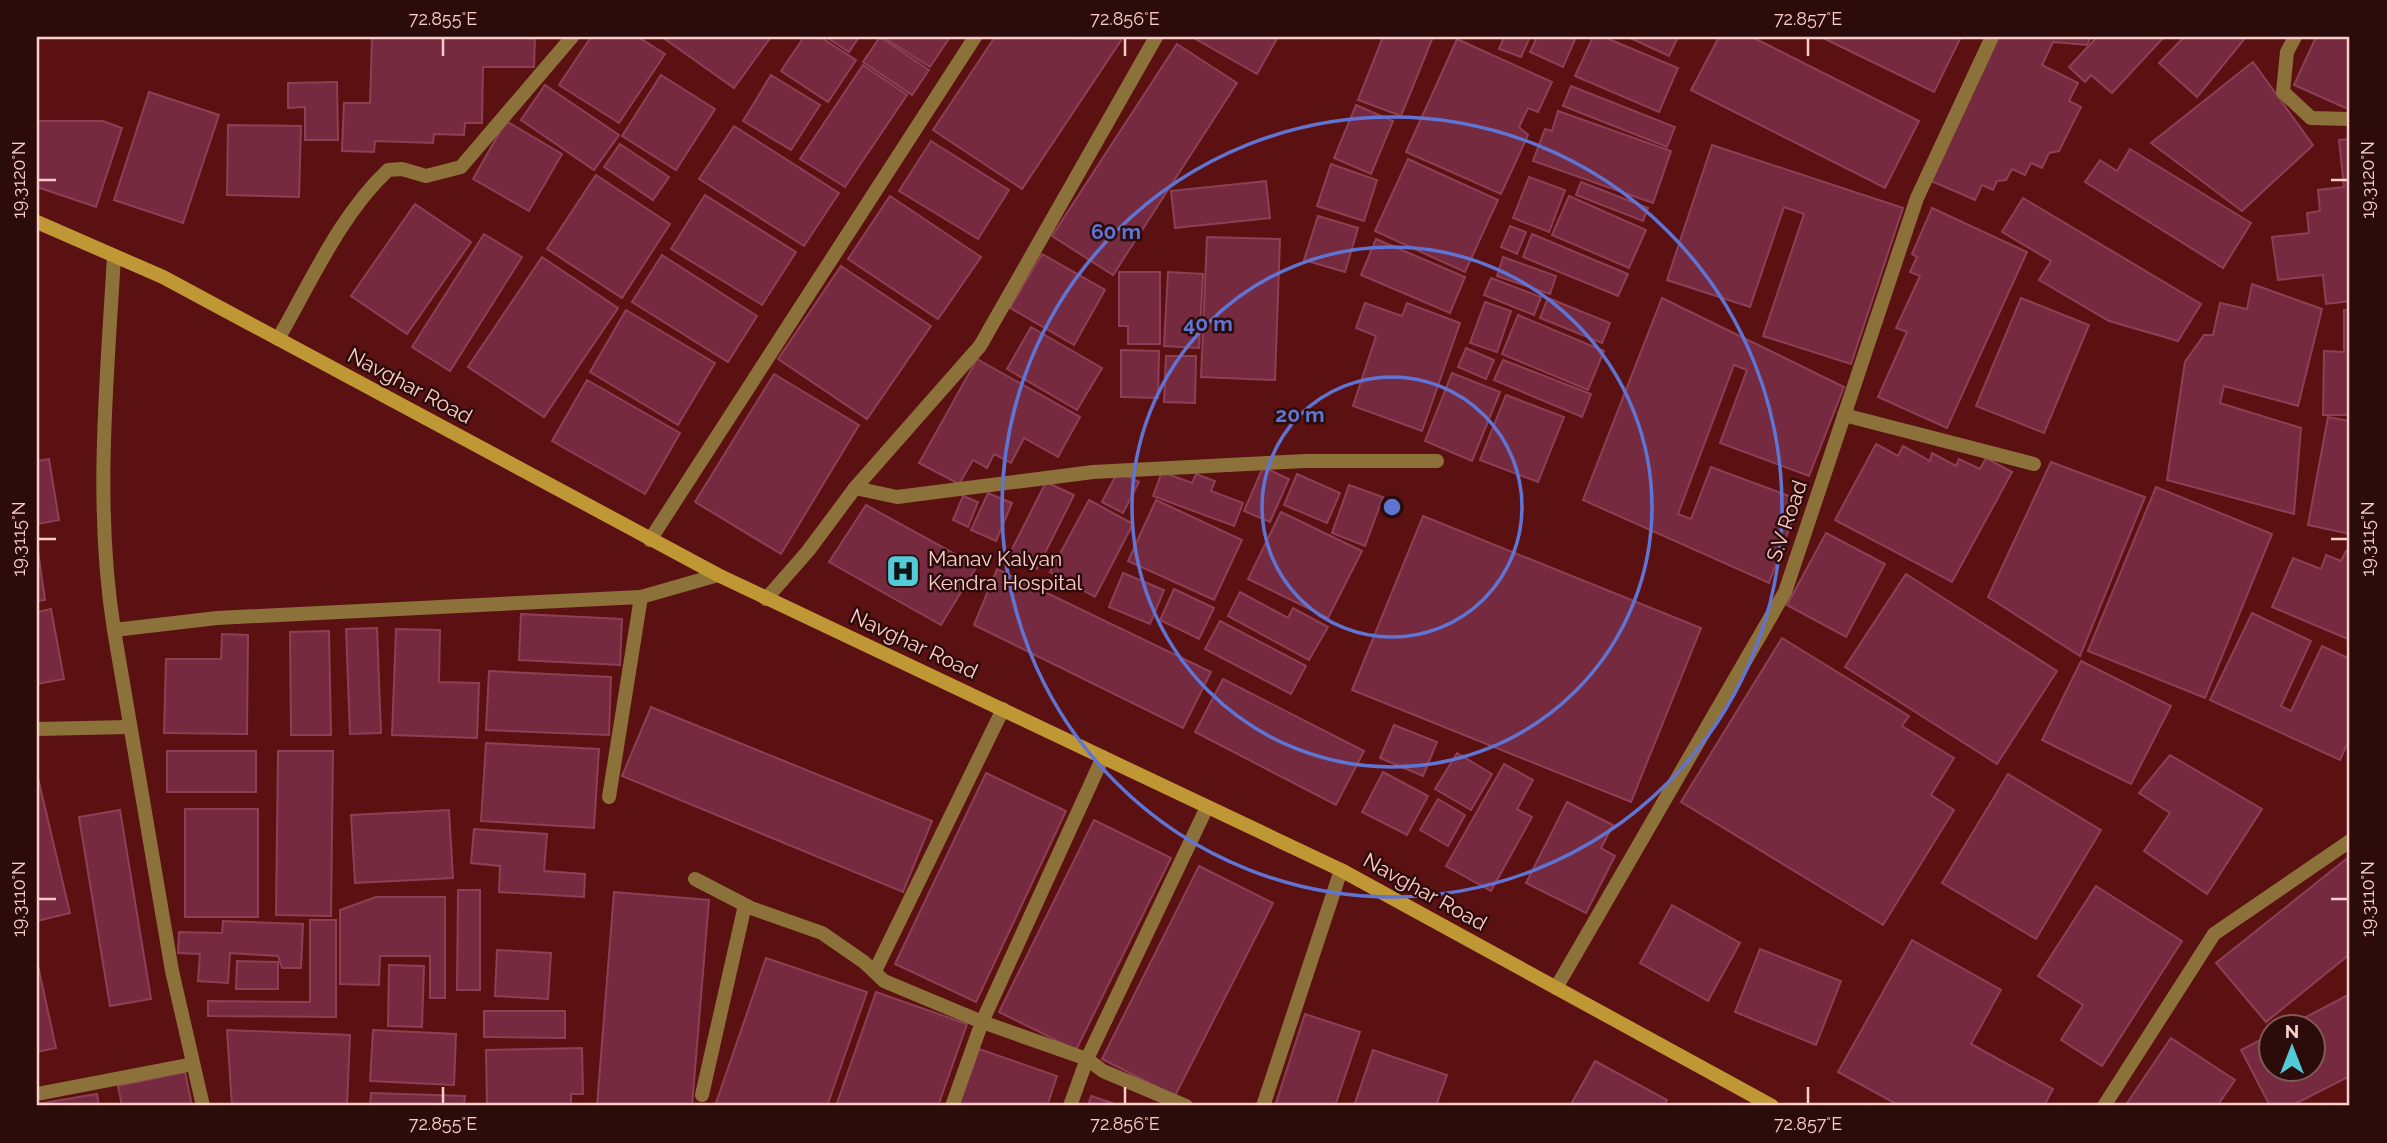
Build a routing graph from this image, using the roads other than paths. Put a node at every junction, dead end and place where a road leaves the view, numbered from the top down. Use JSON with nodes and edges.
{"nodes":[{"id":1,"x":572,"y":37,"type":"edge"},
{"id":2,"x":975,"y":37,"type":"edge"},
{"id":3,"x":1156,"y":37,"type":"edge"},
{"id":4,"x":1992,"y":37,"type":"edge"},
{"id":5,"x":2295,"y":37,"type":"edge"},
{"id":6,"x":2350,"y":119,"type":"edge"},
{"id":7,"x":37,"y":222,"type":"edge"},
{"id":8,"x":114,"y":256,"type":"junction"},
{"id":9,"x":278,"y":338,"type":"junction"},
{"id":10,"x":1844,"y":415,"type":"junction"},
{"id":11,"x":1437,"y":461,"type":"dead end"},
{"id":12,"x":2034,"y":464,"type":"dead end"},
{"id":13,"x":855,"y":488,"type":"junction"},
{"id":14,"x":650,"y":540,"type":"junction"},
{"id":15,"x":718,"y":575,"type":"junction"},
{"id":16,"x":641,"y":597,"type":"junction"},
{"id":17,"x":766,"y":599,"type":"junction"},
{"id":18,"x":114,"y":630,"type":"junction"},
{"id":19,"x":1003,"y":709,"type":"junction"},
{"id":20,"x":129,"y":727,"type":"junction"},
{"id":21,"x":37,"y":729,"type":"edge"},
{"id":22,"x":1103,"y":757,"type":"junction"},
{"id":23,"x":609,"y":797,"type":"dead end"},
{"id":24,"x":1207,"y":807,"type":"junction"},
{"id":25,"x":2350,"y":841,"type":"edge"},
{"id":26,"x":1341,"y":870,"type":"junction"},
{"id":27,"x":695,"y":878,"type":"dead end"},
{"id":28,"x":745,"y":905,"type":"junction"},
{"id":29,"x":875,"y":971,"type":"junction"},
{"id":30,"x":1556,"y":988,"type":"junction"},
{"id":31,"x":982,"y":1022,"type":"junction"},
{"id":32,"x":1087,"y":1059,"type":"junction"},
{"id":33,"x":193,"y":1064,"type":"junction"},
{"id":34,"x":37,"y":1094,"type":"edge"},
{"id":35,"x":702,"y":1095,"type":"dead end"},
{"id":36,"x":203,"y":1106,"type":"edge"},
{"id":37,"x":952,"y":1106,"type":"edge"},
{"id":38,"x":1070,"y":1106,"type":"edge"},
{"id":39,"x":1186,"y":1106,"type":"edge"},
{"id":40,"x":1263,"y":1106,"type":"edge"},
{"id":41,"x":1772,"y":1106,"type":"edge"},
{"id":42,"x":2104,"y":1106,"type":"edge"}],
"edges":[{"from":1,"to":9,"type":"street"},
{"from":2,"to":14,"type":"street"},
{"from":3,"to":13,"type":"street"},
{"from":4,"to":10,"type":"street","name":"S.V Road"},
{"from":5,"to":6,"type":"street"},
{"from":7,"to":8,"type":"main road","name":"Navghar Road"},
{"from":8,"to":9,"type":"main road","name":"Navghar Road"},
{"from":8,"to":18,"type":"street"},
{"from":9,"to":14,"type":"main road","name":"Navghar Road"},
{"from":10,"to":12,"type":"street"},
{"from":10,"to":30,"type":"street","name":"S.V Road"},
{"from":11,"to":13,"type":"street"},
{"from":13,"to":17,"type":"street"},
{"from":14,"to":15,"type":"main road","name":"Navghar Road"},
{"from":15,"to":16,"type":"street"},
{"from":15,"to":17,"type":"main road","name":"Navghar Road"},
{"from":16,"to":18,"type":"street"},
{"from":16,"to":23,"type":"street"},
{"from":17,"to":19,"type":"main road","name":"Navghar Road"},
{"from":18,"to":20,"type":"street"},
{"from":19,"to":22,"type":"main road","name":"Navghar Road"},
{"from":19,"to":29,"type":"street"},
{"from":20,"to":21,"type":"street"},
{"from":20,"to":33,"type":"street"},
{"from":22,"to":24,"type":"main road","name":"Navghar Road"},
{"from":22,"to":31,"type":"street"},
{"from":24,"to":26,"type":"main road","name":"Navghar Road"},
{"from":24,"to":32,"type":"street"},
{"from":25,"to":42,"type":"street"},
{"from":26,"to":30,"type":"main road","name":"Navghar Road"},
{"from":26,"to":40,"type":"street"},
{"from":27,"to":28,"type":"street"},
{"from":28,"to":29,"type":"street"},
{"from":28,"to":35,"type":"street"},
{"from":29,"to":31,"type":"street"},
{"from":30,"to":41,"type":"main road","name":"Navghar Road"},
{"from":31,"to":32,"type":"street"},
{"from":31,"to":37,"type":"street"},
{"from":32,"to":38,"type":"street"},
{"from":32,"to":39,"type":"street"},
{"from":33,"to":34,"type":"street"},
{"from":33,"to":36,"type":"street"}]}
